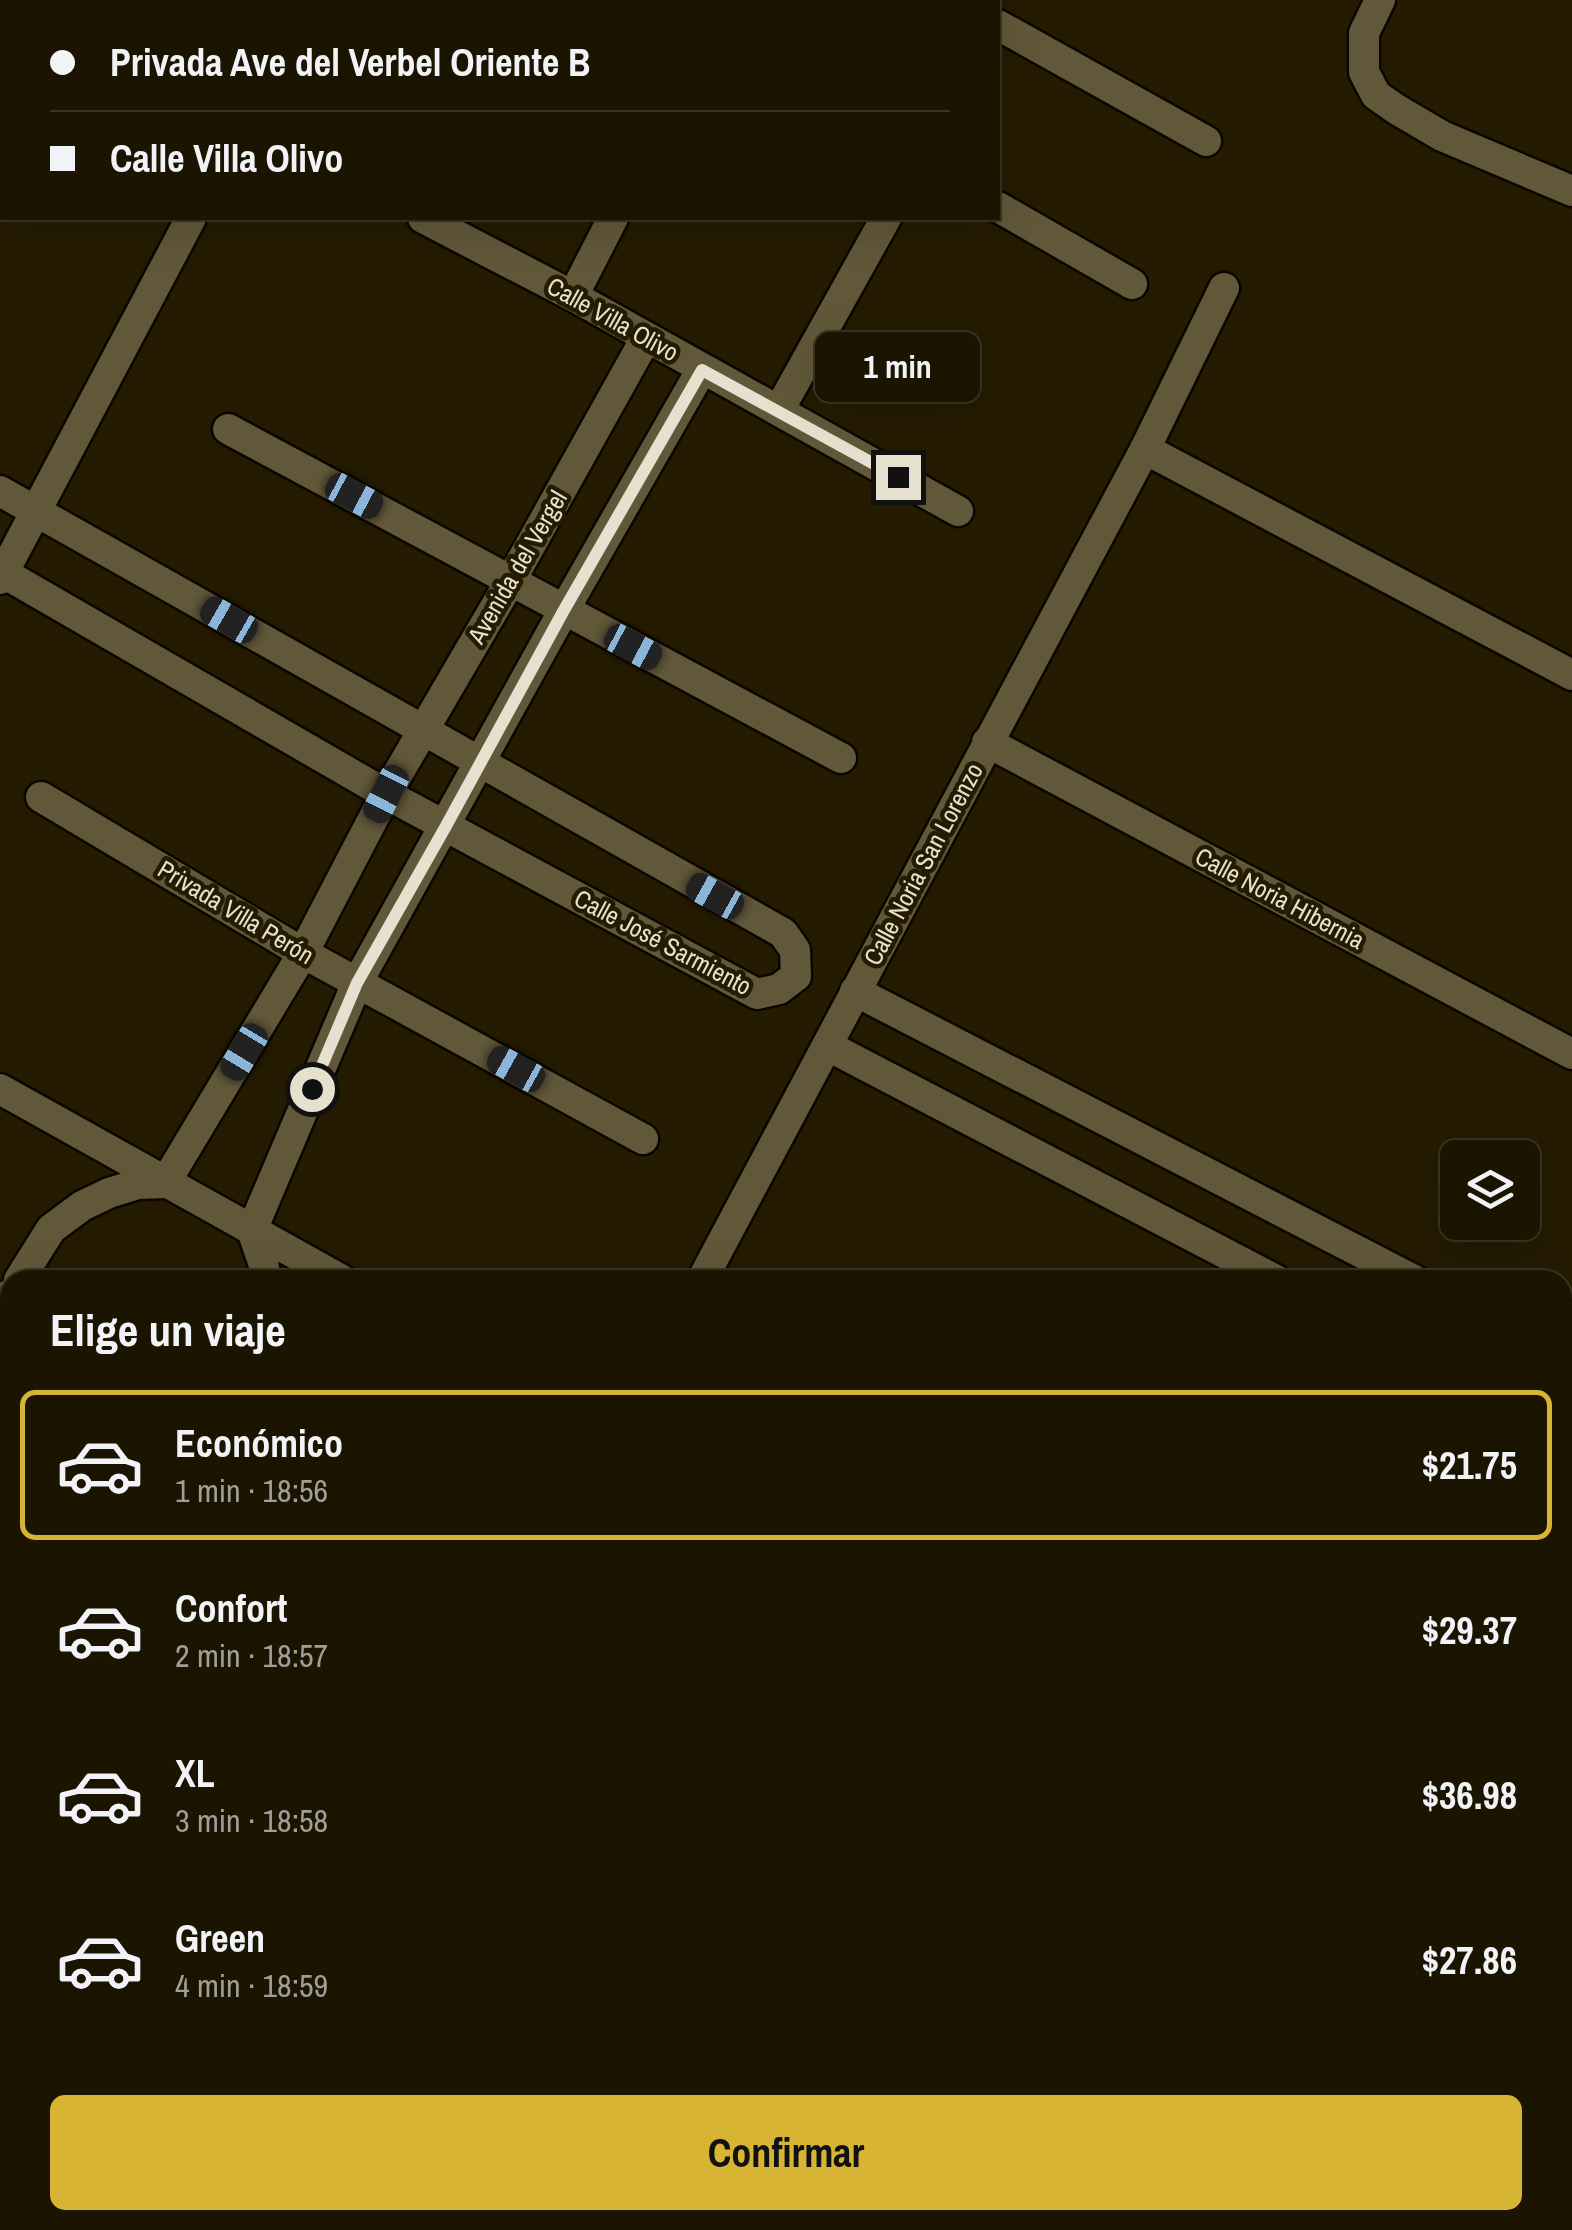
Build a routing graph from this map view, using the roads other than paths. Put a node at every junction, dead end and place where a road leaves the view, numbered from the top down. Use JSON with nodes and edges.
{"nodes":[{"id":1,"x":1380,"y":0,"type":"edge"},
{"id":2,"x":1000,"y":26,"type":"edge"},
{"id":3,"x":1206,"y":141,"type":"dead end"},
{"id":4,"x":1572,"y":191,"type":"edge"},
{"id":5,"x":1000,"y":208,"type":"edge"},
{"id":6,"x":190,"y":220,"type":"edge"},
{"id":7,"x":427,"y":220,"type":"edge"},
{"id":8,"x":612,"y":220,"type":"edge"},
{"id":9,"x":885,"y":220,"type":"edge"},
{"id":10,"x":1132,"y":284,"type":"dead end"},
{"id":11,"x":1224,"y":288,"type":"dead end"},
{"id":12,"x":574,"y":296,"type":"junction"},
{"id":13,"x":646,"y":338,"type":"junction"},
{"id":14,"x":702,"y":370,"type":"junction"},
{"id":15,"x":778,"y":410,"type":"junction"},
{"id":16,"x":228,"y":428,"type":"dead end"},
{"id":17,"x":1144,"y":449,"type":"junction"},
{"id":18,"x":0,"y":491,"type":"edge"},
{"id":19,"x":36,"y":510,"type":"junction"},
{"id":20,"x":958,"y":511,"type":"dead end"},
{"id":21,"x":1,"y":574,"type":"edge"},
{"id":22,"x":511,"y":580,"type":"junction"},
{"id":23,"x":564,"y":610,"type":"junction"},
{"id":24,"x":1572,"y":675,"type":"edge"},
{"id":25,"x":422,"y":730,"type":"junction"},
{"id":26,"x":988,"y":742,"type":"junction"},
{"id":27,"x":841,"y":758,"type":"dead end"},
{"id":28,"x":479,"y":762,"type":"junction"},
{"id":29,"x":386,"y":794,"type":"junction"},
{"id":30,"x":41,"y":797,"type":"dead end"},
{"id":31,"x":446,"y":826,"type":"junction"},
{"id":32,"x":303,"y":953,"type":"junction"},
{"id":33,"x":357,"y":983,"type":"junction"},
{"id":34,"x":855,"y":991,"type":"junction"},
{"id":35,"x":828,"y":1046,"type":"junction"},
{"id":36,"x":1572,"y":1054,"type":"edge"},
{"id":37,"x":0,"y":1090,"type":"edge"},
{"id":38,"x":643,"y":1139,"type":"dead end"},
{"id":39,"x":165,"y":1183,"type":"junction"},
{"id":40,"x":252,"y":1230,"type":"junction"},
{"id":41,"x":25,"y":1270,"type":"edge"},
{"id":42,"x":264,"y":1270,"type":"edge"},
{"id":43,"x":324,"y":1270,"type":"edge"},
{"id":44,"x":707,"y":1270,"type":"edge"},
{"id":45,"x":1257,"y":1270,"type":"edge"},
{"id":46,"x":1395,"y":1270,"type":"edge"}],
"edges":[{"from":1,"to":4,"type":"street"},
{"from":2,"to":3,"type":"street"},
{"from":5,"to":10,"type":"street"},
{"from":6,"to":19,"type":"street"},
{"from":7,"to":12,"type":"street","name":"Calle Villa Olivo"},
{"from":8,"to":12,"type":"street"},
{"from":9,"to":15,"type":"street"},
{"from":11,"to":17,"type":"street","name":"Calle Noria San Lorenzo"},
{"from":12,"to":13,"type":"street","name":"Calle Villa Olivo"},
{"from":13,"to":14,"type":"street","name":"Calle Villa Olivo"},
{"from":13,"to":22,"type":"street","name":"Avenida del Vergel"},
{"from":14,"to":15,"type":"street","name":"Calle Villa Olivo"},
{"from":14,"to":23,"type":"street"},
{"from":15,"to":20,"type":"street","name":"Calle Villa Olivo"},
{"from":16,"to":22,"type":"street"},
{"from":17,"to":24,"type":"street"},
{"from":17,"to":26,"type":"street","name":"Calle Noria San Lorenzo"},
{"from":18,"to":19,"type":"street","name":"Calle José Sarmiento"},
{"from":19,"to":21,"type":"street"},
{"from":19,"to":25,"type":"street","name":"Calle José Sarmiento"},
{"from":21,"to":29,"type":"street","name":"Calle José Sarmiento"},
{"from":22,"to":23,"type":"street"},
{"from":22,"to":25,"type":"street","name":"Avenida del Vergel"},
{"from":23,"to":27,"type":"street"},
{"from":23,"to":28,"type":"street"},
{"from":25,"to":28,"type":"street","name":"Calle José Sarmiento"},
{"from":25,"to":29,"type":"street","name":"Avenida del Vergel"},
{"from":26,"to":34,"type":"street","name":"Calle Noria San Lorenzo"},
{"from":26,"to":36,"type":"street","name":"Calle Noria Hibernia"},
{"from":28,"to":31,"type":"street"},
{"from":28,"to":31,"type":"street","name":"Calle José Sarmiento"},
{"from":29,"to":31,"type":"street","name":"Calle José Sarmiento"},
{"from":29,"to":32,"type":"street","name":"Avenida del Vergel"},
{"from":30,"to":32,"type":"street","name":"Privada Villa Perón"},
{"from":31,"to":33,"type":"street"},
{"from":32,"to":33,"type":"street","name":"Privada Villa Perón"},
{"from":32,"to":39,"type":"street","name":"Avenida del Vergel"},
{"from":33,"to":38,"type":"street","name":"Privada Villa Perón"},
{"from":33,"to":40,"type":"street"},
{"from":34,"to":35,"type":"street","name":"Calle Noria San Lorenzo"},
{"from":34,"to":46,"type":"street"},
{"from":35,"to":44,"type":"street","name":"Calle Noria San Lorenzo"},
{"from":35,"to":45,"type":"street"},
{"from":37,"to":39,"type":"street"},
{"from":39,"to":40,"type":"street"},
{"from":39,"to":41,"type":"street"},
{"from":40,"to":42,"type":"street"},
{"from":40,"to":43,"type":"street"}]}
